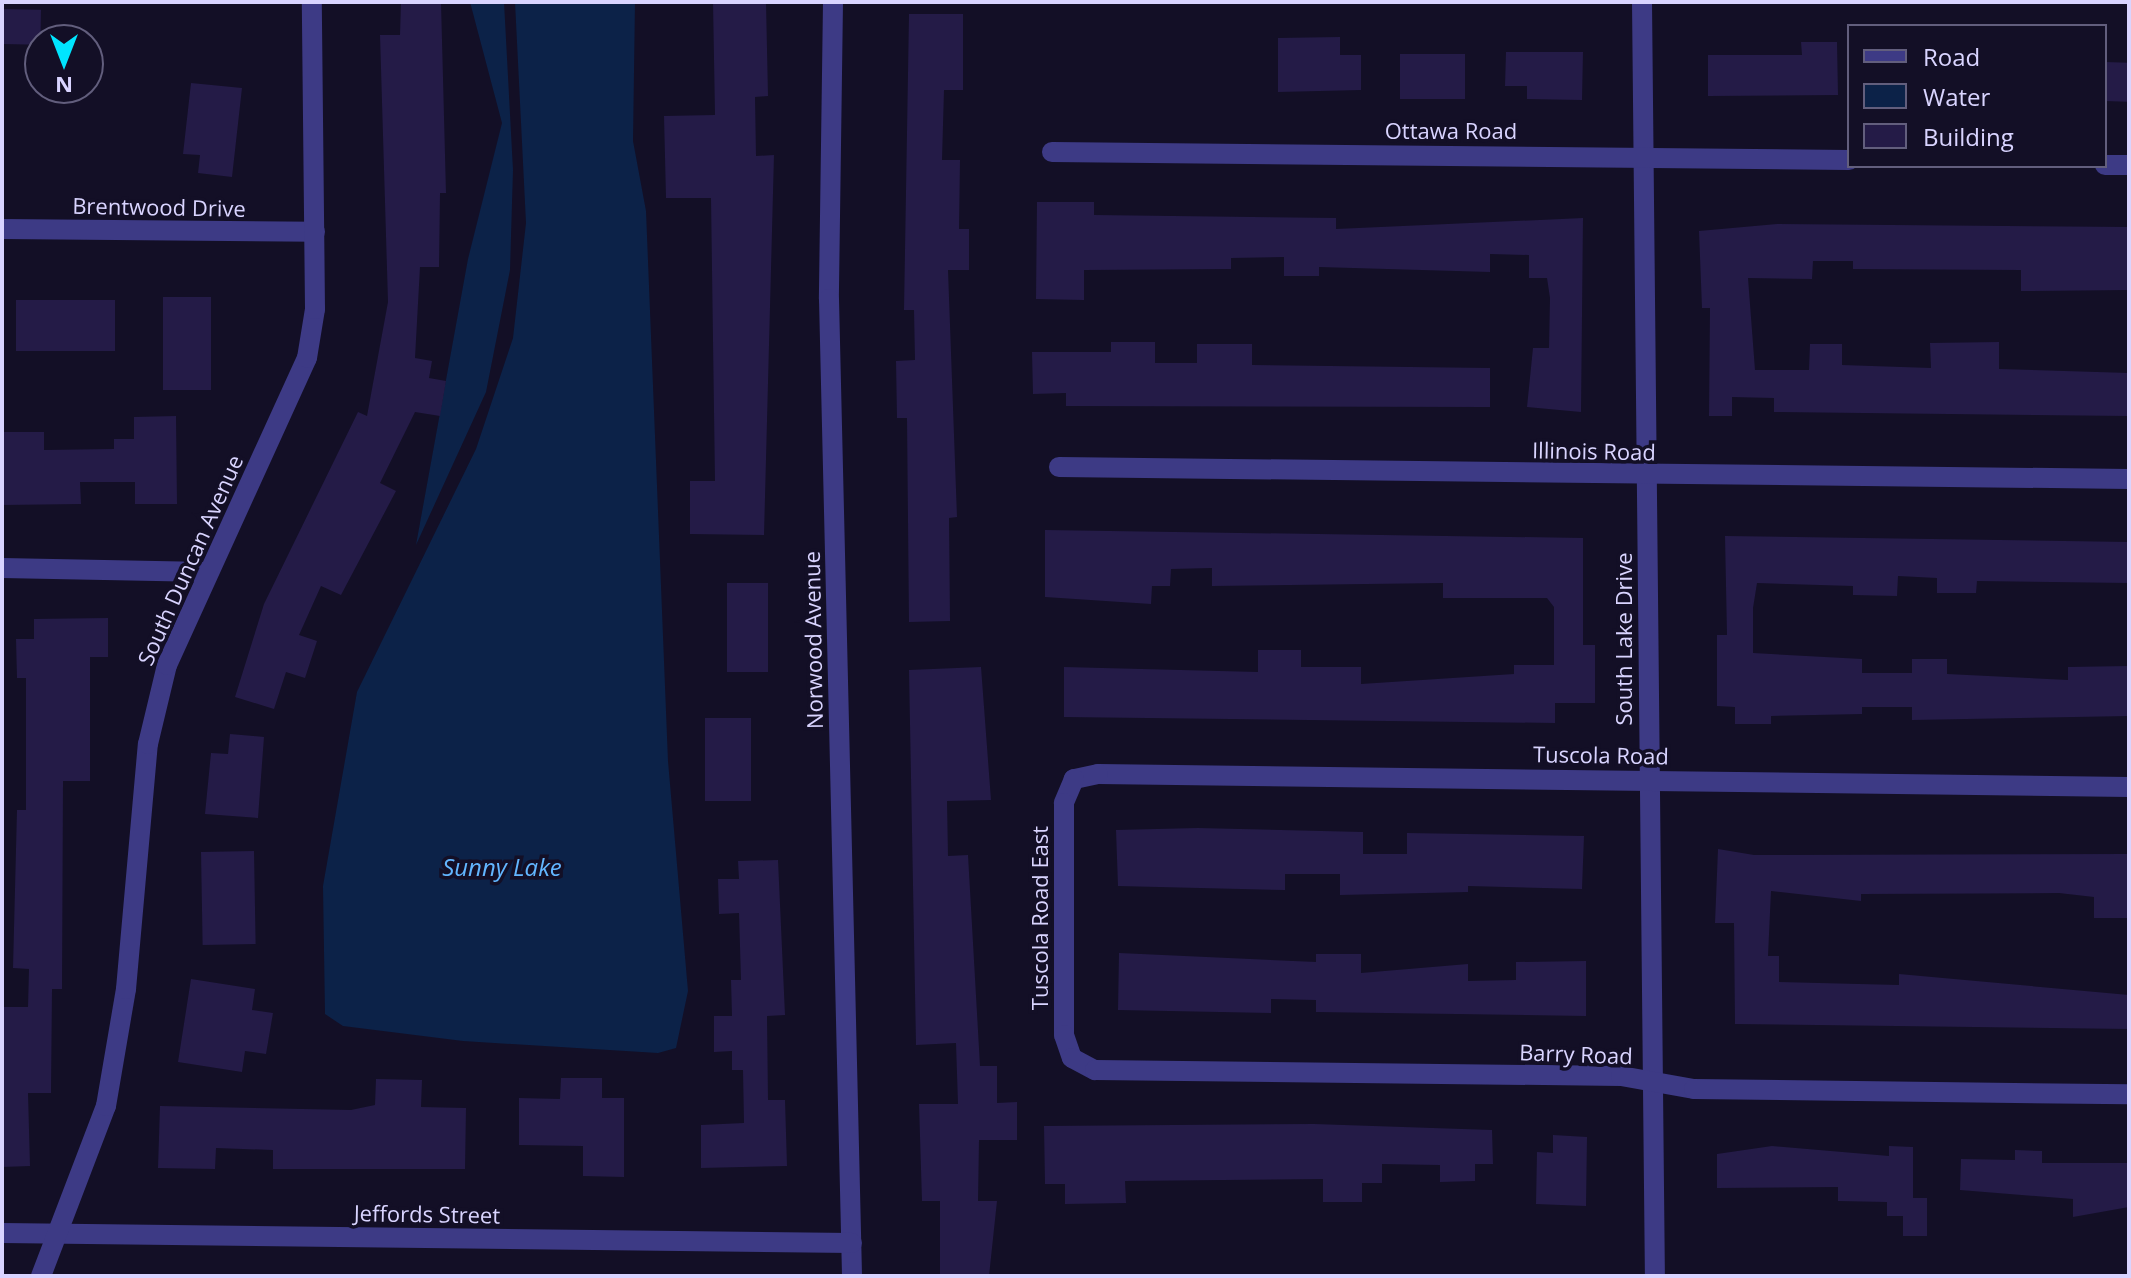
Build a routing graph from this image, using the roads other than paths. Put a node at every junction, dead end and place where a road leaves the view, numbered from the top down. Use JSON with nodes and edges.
{"nodes":[{"id":1,"x":312,"y":2,"type":"edge"},
{"id":2,"x":833,"y":2,"type":"edge"},
{"id":3,"x":1642,"y":2,"type":"edge"},
{"id":4,"x":1052,"y":152,"type":"dead end"},
{"id":5,"x":1644,"y":157,"type":"junction"},
{"id":6,"x":1847,"y":160,"type":"edge"},
{"id":7,"x":2107,"y":165,"type":"edge"},
{"id":8,"x":2129,"y":165,"type":"edge"},
{"id":9,"x":2,"y":229,"type":"edge"},
{"id":10,"x":315,"y":232,"type":"junction"},
{"id":11,"x":1059,"y":467,"type":"dead end"},
{"id":12,"x":1647,"y":476,"type":"junction"},
{"id":13,"x":2129,"y":479,"type":"edge"},
{"id":14,"x":2,"y":568,"type":"edge"},
{"id":15,"x":207,"y":572,"type":"junction"},
{"id":16,"x":1074,"y":779,"type":"joint"},
{"id":17,"x":1650,"y":780,"type":"junction"},
{"id":18,"x":2129,"y":787,"type":"edge"},
{"id":19,"x":1072,"y":1058,"type":"joint"},
{"id":20,"x":1654,"y":1082,"type":"junction"},
{"id":21,"x":2129,"y":1094,"type":"edge"},
{"id":22,"x":2,"y":1233,"type":"edge"},
{"id":23,"x":58,"y":1233,"type":"junction"},
{"id":24,"x":852,"y":1243,"type":"junction"},
{"id":25,"x":41,"y":1276,"type":"edge"},
{"id":26,"x":852,"y":1276,"type":"edge"},
{"id":27,"x":1655,"y":1276,"type":"edge"}],
"edges":[{"from":1,"to":10,"type":"street","name":"South Duncan Avenue"},
{"from":2,"to":24,"type":"street","name":"Norwood Avenue"},
{"from":3,"to":5,"type":"street","name":"South Lake Drive"},
{"from":4,"to":5,"type":"street","name":"Ottawa Road"},
{"from":5,"to":6,"type":"street","name":"Ottawa Road"},
{"from":5,"to":12,"type":"street","name":"South Lake Drive"},
{"from":7,"to":8,"type":"street"},
{"from":9,"to":10,"type":"street","name":"Brentwood Drive"},
{"from":10,"to":15,"type":"street","name":"South Duncan Avenue"},
{"from":11,"to":12,"type":"street","name":"Illinois Road"},
{"from":12,"to":13,"type":"street","name":"Illinois Road"},
{"from":12,"to":17,"type":"street","name":"South Lake Drive"},
{"from":14,"to":15,"type":"street"},
{"from":15,"to":23,"type":"street","name":"South Duncan Avenue"},
{"from":16,"to":17,"type":"street","name":"Tuscola Road"},
{"from":16,"to":19,"type":"street","name":"Tuscola Road East"},
{"from":17,"to":18,"type":"street","name":"Tuscola Road"},
{"from":17,"to":20,"type":"street","name":"South Lake Drive"},
{"from":19,"to":20,"type":"street","name":"Barry Road"},
{"from":20,"to":21,"type":"street","name":"Barry Road"},
{"from":20,"to":27,"type":"street","name":"South Lake Drive"},
{"from":22,"to":23,"type":"street","name":"Jeffords Street"},
{"from":23,"to":24,"type":"street","name":"Jeffords Street"},
{"from":23,"to":25,"type":"street","name":"South Duncan Avenue"},
{"from":24,"to":26,"type":"street","name":"Norwood Avenue"}]}
